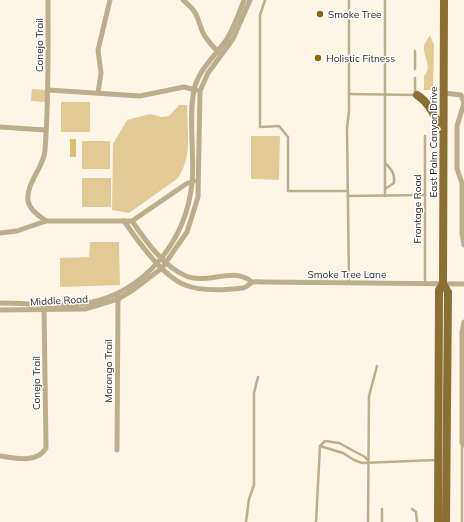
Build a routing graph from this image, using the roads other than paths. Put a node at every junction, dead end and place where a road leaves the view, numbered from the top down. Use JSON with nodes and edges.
{"nodes":[{"id":1,"x":48,"y":0,"type":"edge"},
{"id":2,"x":110,"y":0,"type":"edge"},
{"id":3,"x":183,"y":0,"type":"edge"},
{"id":4,"x":244,"y":0,"type":"edge"},
{"id":5,"x":250,"y":0,"type":"edge"},
{"id":6,"x":265,"y":0,"type":"edge"},
{"id":7,"x":349,"y":0,"type":"edge"},
{"id":8,"x":385,"y":0,"type":"edge"},
{"id":9,"x":444,"y":0,"type":"edge"},
{"id":10,"x":415,"y":51,"type":"dead end"},
{"id":11,"x":219,"y":53,"type":"junction"},
{"id":12,"x":415,"y":70,"type":"dead end"},
{"id":13,"x":415,"y":78,"type":"dead end"},
{"id":14,"x":194,"y":89,"type":"junction"},
{"id":15,"x":48,"y":90,"type":"junction"},
{"id":16,"x":200,"y":91,"type":"junction"},
{"id":17,"x":98,"y":93,"type":"junction"},
{"id":18,"x":444,"y":93,"type":"junction"},
{"id":19,"x":349,"y":94,"type":"junction"},
{"id":20,"x":386,"y":95,"type":"junction"},
{"id":21,"x":416,"y":95,"type":"junction"},
{"id":22,"x":0,"y":127,"type":"edge"},
{"id":23,"x":45,"y":130,"type":"junction"},
{"id":24,"x":444,"y":132,"type":"junction"},
{"id":25,"x":424,"y":136,"type":"dead end"},
{"id":26,"x":386,"y":164,"type":"junction"},
{"id":27,"x":462,"y":177,"type":"edge"},
{"id":28,"x":199,"y":178,"type":"junction"},
{"id":29,"x":192,"y":182,"type":"junction"},
{"id":30,"x":385,"y":190,"type":"junction"},
{"id":31,"x":348,"y":191,"type":"junction"},
{"id":32,"x":425,"y":195,"type":"junction"},
{"id":33,"x":348,"y":196,"type":"junction"},
{"id":34,"x":385,"y":196,"type":"junction"},
{"id":35,"x":46,"y":221,"type":"junction"},
{"id":36,"x":124,"y":221,"type":"junction"},
{"id":37,"x":132,"y":221,"type":"junction"},
{"id":38,"x":0,"y":233,"type":"edge"},
{"id":39,"x":464,"y":245,"type":"edge"},
{"id":40,"x":162,"y":257,"type":"junction"},
{"id":41,"x":167,"y":262,"type":"junction"},
{"id":42,"x":158,"y":263,"type":"junction"},
{"id":43,"x":162,"y":268,"type":"junction"},
{"id":44,"x":219,"y":278,"type":"junction"},
{"id":45,"x":252,"y":282,"type":"junction"},
{"id":46,"x":425,"y":282,"type":"junction"},
{"id":47,"x":349,"y":283,"type":"junction"},
{"id":48,"x":443,"y":284,"type":"junction"},
{"id":49,"x":464,"y":284,"type":"edge"},
{"id":50,"x":220,"y":288,"type":"junction"},
{"id":51,"x":117,"y":293,"type":"junction"},
{"id":52,"x":118,"y":299,"type":"junction"},
{"id":53,"x":0,"y":303,"type":"edge"},
{"id":54,"x":44,"y":307,"type":"junction"},
{"id":55,"x":0,"y":310,"type":"edge"},
{"id":56,"x":464,"y":322,"type":"edge"},
{"id":57,"x":377,"y":366,"type":"dead end"},
{"id":58,"x":258,"y":377,"type":"dead end"},
{"id":59,"x":463,"y":444,"type":"edge"},
{"id":60,"x":320,"y":446,"type":"junction"},
{"id":61,"x":117,"y":450,"type":"dead end"},
{"id":62,"x":0,"y":456,"type":"edge"},
{"id":63,"x":442,"y":460,"type":"junction"},
{"id":64,"x":369,"y":461,"type":"junction"},
{"id":65,"x":382,"y":509,"type":"dead end"},
{"id":66,"x":412,"y":509,"type":"dead end"},
{"id":67,"x":246,"y":522,"type":"edge"},
{"id":68,"x":316,"y":522,"type":"edge"},
{"id":69,"x":368,"y":522,"type":"edge"},
{"id":70,"x":382,"y":522,"type":"edge"},
{"id":71,"x":417,"y":522,"type":"edge"},
{"id":72,"x":438,"y":522,"type":"edge"},
{"id":73,"x":446,"y":522,"type":"edge"},
{"id":74,"x":462,"y":522,"type":"edge"}],
"edges":[{"from":1,"to":15,"type":"street","name":"Conejo Trail"},
{"from":2,"to":17,"type":"street"},
{"from":3,"to":11,"type":"street"},
{"from":4,"to":11,"type":"street"},
{"from":5,"to":11,"type":"street"},
{"from":6,"to":31,"type":"lane"},
{"from":7,"to":19,"type":"lane"},
{"from":8,"to":20,"type":"lane"},
{"from":9,"to":18,"type":"main road","name":"East Palm Canyon Drive"},
{"from":10,"to":12,"type":"lane"},
{"from":11,"to":14,"type":"street"},
{"from":11,"to":16,"type":"street"},
{"from":13,"to":21,"type":"lane"},
{"from":14,"to":16,"type":"street"},
{"from":14,"to":17,"type":"street"},
{"from":14,"to":29,"type":"street","name":"Middle Road"},
{"from":15,"to":17,"type":"street"},
{"from":15,"to":23,"type":"street","name":"Conejo Trail"},
{"from":16,"to":28,"type":"street","name":"Middle Road"},
{"from":18,"to":24,"type":"main road","name":"East Palm Canyon Drive"},
{"from":18,"to":27,"type":"street"},
{"from":19,"to":20,"type":"lane"},
{"from":19,"to":31,"type":"lane"},
{"from":20,"to":21,"type":"lane"},
{"from":20,"to":26,"type":"lane"},
{"from":21,"to":24,"type":"main road"},
{"from":22,"to":23,"type":"street"},
{"from":23,"to":35,"type":"street","name":"Conejo Trail"},
{"from":24,"to":48,"type":"main road","name":"East Palm Canyon Drive"},
{"from":25,"to":32,"type":"lane","name":"Frontage Road"},
{"from":26,"to":30,"type":"lane"},
{"from":26,"to":30,"type":"lane"},
{"from":27,"to":39,"type":"street"},
{"from":28,"to":29,"type":"street"},
{"from":28,"to":41,"type":"street","name":"Middle Road"},
{"from":29,"to":37,"type":"street"},
{"from":29,"to":40,"type":"street","name":"Middle Road"},
{"from":30,"to":34,"type":"lane"},
{"from":31,"to":33,"type":"lane"},
{"from":32,"to":34,"type":"lane"},
{"from":32,"to":46,"type":"lane","name":"Frontage Road"},
{"from":33,"to":34,"type":"lane"},
{"from":33,"to":47,"type":"lane"},
{"from":35,"to":36,"type":"street"},
{"from":35,"to":38,"type":"street"},
{"from":36,"to":37,"type":"street"},
{"from":36,"to":42,"type":"street","name":"Smoke Tree Lane"},
{"from":37,"to":40,"type":"street","name":"Smoke Tree Lane"},
{"from":40,"to":41,"type":"street","name":"Smoke Tree Lane"},
{"from":40,"to":42,"type":"street","name":"Middle Road"},
{"from":41,"to":43,"type":"street","name":"Middle Road"},
{"from":41,"to":44,"type":"street","name":"Smoke Tree Lane"},
{"from":42,"to":43,"type":"street","name":"Smoke Tree Lane"},
{"from":42,"to":51,"type":"street","name":"Middle Road"},
{"from":43,"to":50,"type":"street","name":"Smoke Tree Lane"},
{"from":43,"to":52,"type":"street","name":"Middle Road"},
{"from":44,"to":45,"type":"street","name":"Smoke Tree Lane"},
{"from":44,"to":50,"type":"street"},
{"from":45,"to":47,"type":"street","name":"Smoke Tree Lane"},
{"from":45,"to":50,"type":"street","name":"Smoke Tree Lane"},
{"from":46,"to":47,"type":"street","name":"Smoke Tree Lane"},
{"from":46,"to":48,"type":"street","name":"Smoke Tree Lane"},
{"from":48,"to":49,"type":"street","name":"Smoke Tree Lane"},
{"from":48,"to":63,"type":"main road","name":"East Palm Canyon Drive"},
{"from":51,"to":52,"type":"street","name":"Morongo Trail"},
{"from":51,"to":54,"type":"street","name":"Middle Road"},
{"from":52,"to":54,"type":"street","name":"Middle Road"},
{"from":52,"to":61,"type":"street","name":"Morongo Trail"},
{"from":53,"to":54,"type":"street","name":"Middle Road"},
{"from":54,"to":55,"type":"street","name":"Middle Road"},
{"from":54,"to":62,"type":"street","name":"Conejo Trail"},
{"from":56,"to":59,"type":"street"},
{"from":57,"to":64,"type":"lane"},
{"from":58,"to":67,"type":"lane"},
{"from":59,"to":74,"type":"lane"},
{"from":60,"to":64,"type":"lane"},
{"from":60,"to":64,"type":"lane"},
{"from":60,"to":68,"type":"lane"},
{"from":63,"to":64,"type":"lane"},
{"from":63,"to":72,"type":"main road","name":"East Palm Canyon Drive"},
{"from":63,"to":73,"type":"main road","name":"East Palm Canyon Drive"},
{"from":64,"to":69,"type":"lane"},
{"from":65,"to":70,"type":"lane"},
{"from":66,"to":71,"type":"lane"}]}
